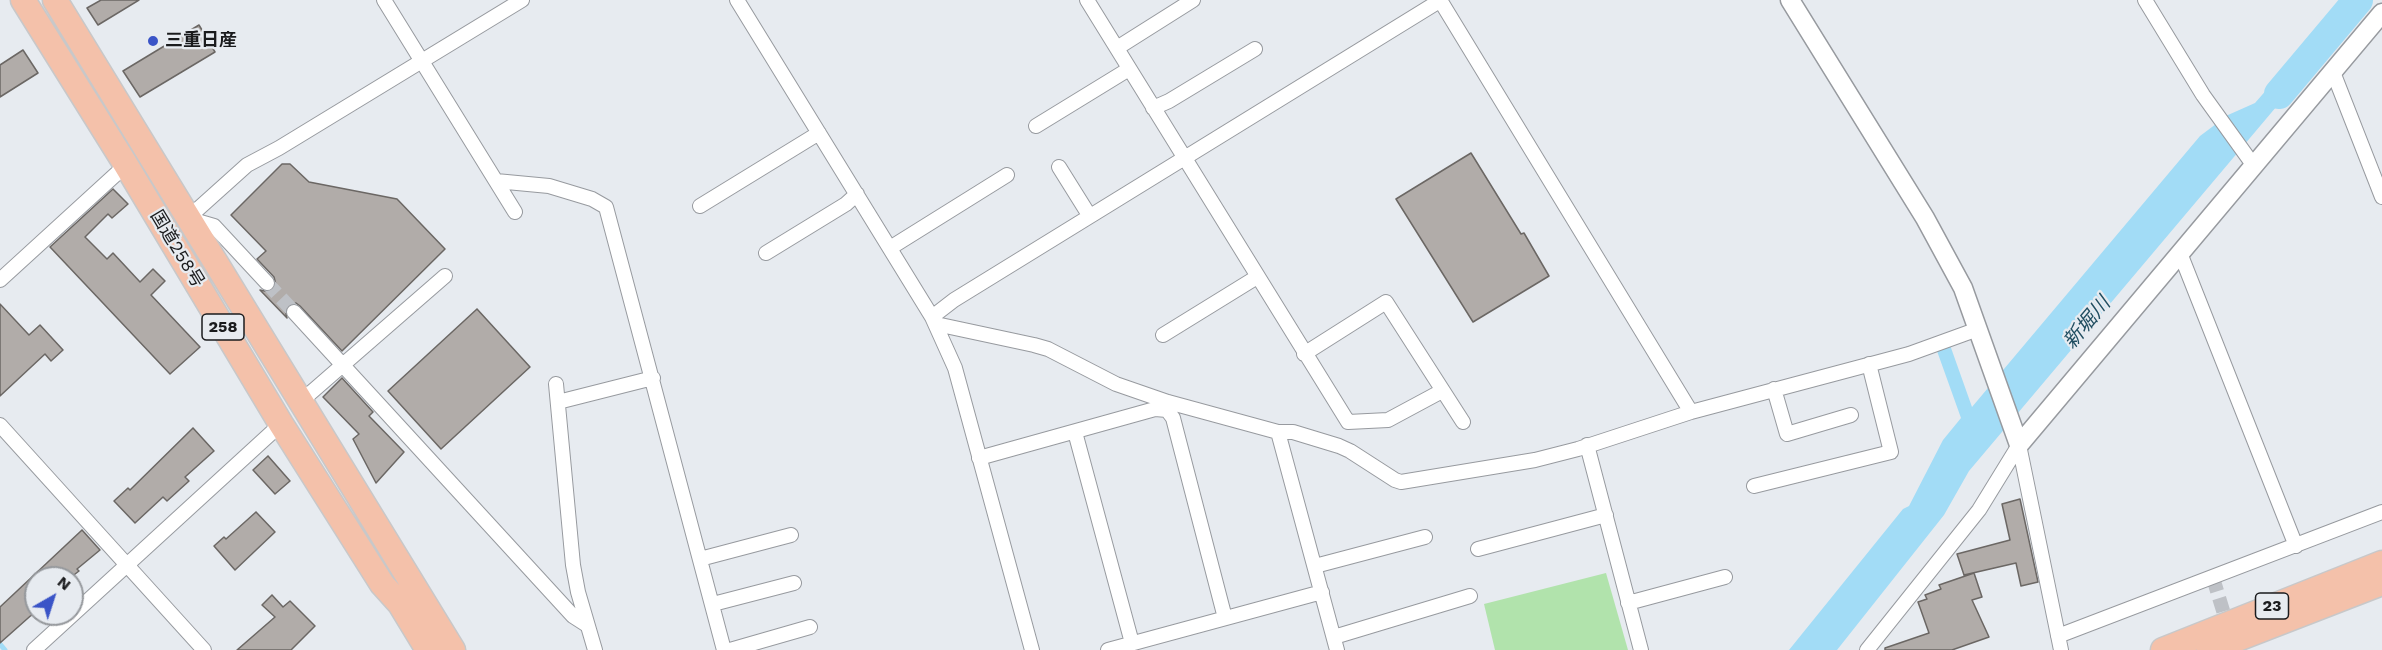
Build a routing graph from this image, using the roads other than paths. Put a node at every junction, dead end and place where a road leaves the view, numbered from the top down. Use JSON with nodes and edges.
{"nodes":[{"id":1,"x":23,"y":0,"type":"edge"},
{"id":2,"x":55,"y":0,"type":"edge"},
{"id":3,"x":384,"y":0,"type":"edge"},
{"id":4,"x":522,"y":0,"type":"edge"},
{"id":5,"x":737,"y":0,"type":"edge"},
{"id":6,"x":1087,"y":0,"type":"edge"},
{"id":7,"x":1193,"y":0,"type":"edge"},
{"id":8,"x":1440,"y":0,"type":"edge"},
{"id":9,"x":1790,"y":0,"type":"edge"},
{"id":10,"x":2145,"y":0,"type":"edge"},
{"id":11,"x":2382,"y":13,"type":"edge"},
{"id":12,"x":1117,"y":48,"type":"junction"},
{"id":13,"x":1255,"y":49,"type":"dead end"},
{"id":14,"x":422,"y":62,"type":"junction"},
{"id":15,"x":1129,"y":69,"type":"junction"},
{"id":16,"x":2332,"y":72,"type":"junction"},
{"id":17,"x":1153,"y":108,"type":"junction"},
{"id":18,"x":1036,"y":126,"type":"dead end"},
{"id":19,"x":819,"y":133,"type":"junction"},
{"id":20,"x":1183,"y":158,"type":"junction"},
{"id":21,"x":126,"y":165,"type":"junction"},
{"id":22,"x":2254,"y":166,"type":"junction"},
{"id":23,"x":1059,"y":167,"type":"dead end"},
{"id":24,"x":1007,"y":175,"type":"dead end"},
{"id":25,"x":496,"y":181,"type":"junction"},
{"id":26,"x":857,"y":194,"type":"junction"},
{"id":27,"x":2382,"y":197,"type":"edge"},
{"id":28,"x":700,"y":206,"type":"dead end"},
{"id":29,"x":515,"y":212,"type":"dead end"},
{"id":30,"x":1089,"y":215,"type":"junction"},
{"id":31,"x":188,"y":218,"type":"junction"},
{"id":32,"x":890,"y":248,"type":"junction"},
{"id":33,"x":766,"y":253,"type":"dead end"},
{"id":34,"x":2180,"y":253,"type":"junction"},
{"id":35,"x":445,"y":276,"type":"dead end"},
{"id":36,"x":1257,"y":277,"type":"junction"},
{"id":37,"x":0,"y":280,"type":"edge"},
{"id":38,"x":267,"y":283,"type":"tunnel mouth"},
{"id":39,"x":294,"y":312,"type":"tunnel mouth"},
{"id":40,"x":934,"y":321,"type":"junction"},
{"id":41,"x":1978,"y":329,"type":"junction"},
{"id":42,"x":1163,"y":335,"type":"dead end"},
{"id":43,"x":1304,"y":354,"type":"junction"},
{"id":44,"x":1869,"y":364,"type":"junction"},
{"id":45,"x":343,"y":366,"type":"junction"},
{"id":46,"x":653,"y":378,"type":"junction"},
{"id":47,"x":556,"y":384,"type":"dead end"},
{"id":48,"x":1774,"y":389,"type":"junction"},
{"id":49,"x":1442,"y":391,"type":"junction"},
{"id":50,"x":300,"y":402,"type":"junction"},
{"id":51,"x":558,"y":402,"type":"junction"},
{"id":52,"x":1168,"y":406,"type":"junction"},
{"id":53,"x":1691,"y":412,"type":"junction"},
{"id":54,"x":1851,"y":415,"type":"dead end"},
{"id":55,"x":1348,"y":422,"type":"junction"},
{"id":56,"x":1462,"y":422,"type":"dead end"},
{"id":57,"x":281,"y":424,"type":"junction"},
{"id":58,"x":0,"y":425,"type":"edge"},
{"id":59,"x":1075,"y":432,"type":"junction"},
{"id":60,"x":1278,"y":432,"type":"junction"},
{"id":61,"x":1587,"y":445,"type":"junction"},
{"id":62,"x":1339,"y":446,"type":"junction"},
{"id":63,"x":2019,"y":446,"type":"junction"},
{"id":64,"x":979,"y":458,"type":"junction"},
{"id":65,"x":1754,"y":486,"type":"dead end"},
{"id":66,"x":2382,"y":512,"type":"edge"},
{"id":67,"x":1606,"y":515,"type":"junction"},
{"id":68,"x":791,"y":535,"type":"dead end"},
{"id":69,"x":1425,"y":537,"type":"dead end"},
{"id":70,"x":2296,"y":546,"type":"junction"},
{"id":71,"x":1478,"y":549,"type":"dead end"},
{"id":72,"x":700,"y":559,"type":"junction"},
{"id":73,"x":2382,"y":563,"type":"edge"},
{"id":74,"x":127,"y":565,"type":"junction"},
{"id":75,"x":1315,"y":566,"type":"junction"},
{"id":76,"x":1725,"y":577,"type":"dead end"},
{"id":77,"x":794,"y":583,"type":"dead end"},
{"id":78,"x":382,"y":584,"type":"junction"},
{"id":79,"x":2382,"y":584,"type":"edge"},
{"id":80,"x":1322,"y":592,"type":"junction"},
{"id":81,"x":1470,"y":596,"type":"dead end"},
{"id":82,"x":1629,"y":603,"type":"junction"},
{"id":83,"x":713,"y":604,"type":"junction"},
{"id":84,"x":1225,"y":618,"type":"junction"},
{"id":85,"x":587,"y":625,"type":"junction"},
{"id":86,"x":439,"y":627,"type":"junction"},
{"id":87,"x":810,"y":627,"type":"dead end"},
{"id":88,"x":1132,"y":643,"type":"junction"},
{"id":89,"x":2060,"y":643,"type":"edge"},
{"id":90,"x":1335,"y":644,"type":"edge"},
{"id":91,"x":34,"y":650,"type":"edge"},
{"id":92,"x":204,"y":650,"type":"edge"},
{"id":93,"x":415,"y":650,"type":"edge"},
{"id":94,"x":428,"y":650,"type":"edge"},
{"id":95,"x":453,"y":650,"type":"edge"},
{"id":96,"x":458,"y":650,"type":"edge"},
{"id":97,"x":595,"y":650,"type":"edge"},
{"id":98,"x":724,"y":650,"type":"edge"},
{"id":99,"x":730,"y":650,"type":"edge"},
{"id":100,"x":1032,"y":650,"type":"edge"},
{"id":101,"x":1108,"y":650,"type":"edge"},
{"id":102,"x":1641,"y":650,"type":"edge"},
{"id":103,"x":1867,"y":650,"type":"edge"},
{"id":104,"x":2163,"y":650,"type":"edge"},
{"id":105,"x":2209,"y":650,"type":"edge"}],
"edges":[{"from":1,"to":21,"type":"highway","name":"国道258号","number":"258"},
{"from":2,"to":31,"type":"highway","name":"国道258号","number":"258"},
{"from":3,"to":14,"type":"street"},
{"from":4,"to":14,"type":"street"},
{"from":5,"to":19,"type":"street"},
{"from":6,"to":12,"type":"street"},
{"from":7,"to":12,"type":"street"},
{"from":8,"to":20,"type":"street"},
{"from":8,"to":53,"type":"street"},
{"from":9,"to":41,"type":"street"},
{"from":10,"to":22,"type":"street"},
{"from":11,"to":16,"type":"street"},
{"from":12,"to":15,"type":"street"},
{"from":13,"to":17,"type":"street"},
{"from":14,"to":25,"type":"street"},
{"from":14,"to":31,"type":"street"},
{"from":15,"to":17,"type":"street"},
{"from":15,"to":18,"type":"street"},
{"from":16,"to":22,"type":"street"},
{"from":16,"to":27,"type":"street"},
{"from":17,"to":20,"type":"street"},
{"from":19,"to":26,"type":"street"},
{"from":19,"to":28,"type":"street"},
{"from":20,"to":30,"type":"street"},
{"from":20,"to":36,"type":"street"},
{"from":21,"to":37,"type":"street"},
{"from":21,"to":57,"type":"highway","name":"国道258号","number":"258"},
{"from":22,"to":34,"type":"street"},
{"from":23,"to":30,"type":"street"},
{"from":24,"to":32,"type":"street"},
{"from":25,"to":29,"type":"street"},
{"from":25,"to":46,"type":"street"},
{"from":26,"to":32,"type":"street"},
{"from":26,"to":33,"type":"street"},
{"from":30,"to":40,"type":"street"},
{"from":31,"to":38,"type":"street"},
{"from":31,"to":50,"type":"highway","name":"国道258号","number":"258"},
{"from":32,"to":40,"type":"street"},
{"from":34,"to":63,"type":"street"},
{"from":34,"to":70,"type":"street"},
{"from":35,"to":45,"type":"street"},
{"from":36,"to":42,"type":"street"},
{"from":36,"to":43,"type":"street"},
{"from":39,"to":45,"type":"street"},
{"from":40,"to":52,"type":"street"},
{"from":40,"to":64,"type":"street"},
{"from":41,"to":44,"type":"street"},
{"from":41,"to":63,"type":"street"},
{"from":43,"to":49,"type":"street"},
{"from":43,"to":55,"type":"street"},
{"from":44,"to":48,"type":"street"},
{"from":44,"to":65,"type":"street"},
{"from":45,"to":50,"type":"street"},
{"from":45,"to":85,"type":"street"},
{"from":46,"to":51,"type":"street"},
{"from":46,"to":72,"type":"street"},
{"from":47,"to":51,"type":"street"},
{"from":48,"to":53,"type":"street"},
{"from":48,"to":54,"type":"street"},
{"from":49,"to":55,"type":"street"},
{"from":49,"to":56,"type":"street"},
{"from":50,"to":86,"type":"highway","name":"国道258号","number":"258"},
{"from":51,"to":85,"type":"street"},
{"from":52,"to":59,"type":"street"},
{"from":52,"to":60,"type":"street"},
{"from":52,"to":84,"type":"street"},
{"from":53,"to":61,"type":"street"},
{"from":55,"to":62,"type":"street"},
{"from":57,"to":74,"type":"street"},
{"from":57,"to":78,"type":"highway","name":"国道258号","number":"258"},
{"from":58,"to":74,"type":"street"},
{"from":59,"to":64,"type":"street"},
{"from":59,"to":88,"type":"street"},
{"from":60,"to":62,"type":"street"},
{"from":60,"to":75,"type":"street"},
{"from":61,"to":62,"type":"street"},
{"from":61,"to":67,"type":"street"},
{"from":63,"to":89,"type":"street"},
{"from":63,"to":103,"type":"street"},
{"from":64,"to":100,"type":"street"},
{"from":66,"to":70,"type":"street"},
{"from":67,"to":71,"type":"street"},
{"from":67,"to":82,"type":"street"},
{"from":68,"to":72,"type":"street"},
{"from":69,"to":75,"type":"street"},
{"from":70,"to":89,"type":"street"},
{"from":72,"to":83,"type":"street"},
{"from":73,"to":104,"type":"highway","number":"23"},
{"from":74,"to":91,"type":"street"},
{"from":74,"to":92,"type":"street"},
{"from":75,"to":80,"type":"street"},
{"from":76,"to":82,"type":"street"},
{"from":77,"to":83,"type":"street"},
{"from":78,"to":93,"type":"highway","number":"258"},
{"from":78,"to":94,"type":"highway","name":"国道258号","number":"258"},
{"from":79,"to":105,"type":"highway","number":"23"},
{"from":80,"to":84,"type":"street"},
{"from":80,"to":90,"type":"street"},
{"from":81,"to":90,"type":"street"},
{"from":82,"to":102,"type":"street"},
{"from":83,"to":98,"type":"street"},
{"from":84,"to":88,"type":"street"},
{"from":85,"to":97,"type":"street"},
{"from":86,"to":95,"type":"highway","name":"国道258号","number":"258"},
{"from":86,"to":96,"type":"highway","number":"258"},
{"from":87,"to":99,"type":"street"},
{"from":88,"to":101,"type":"street"}]}
